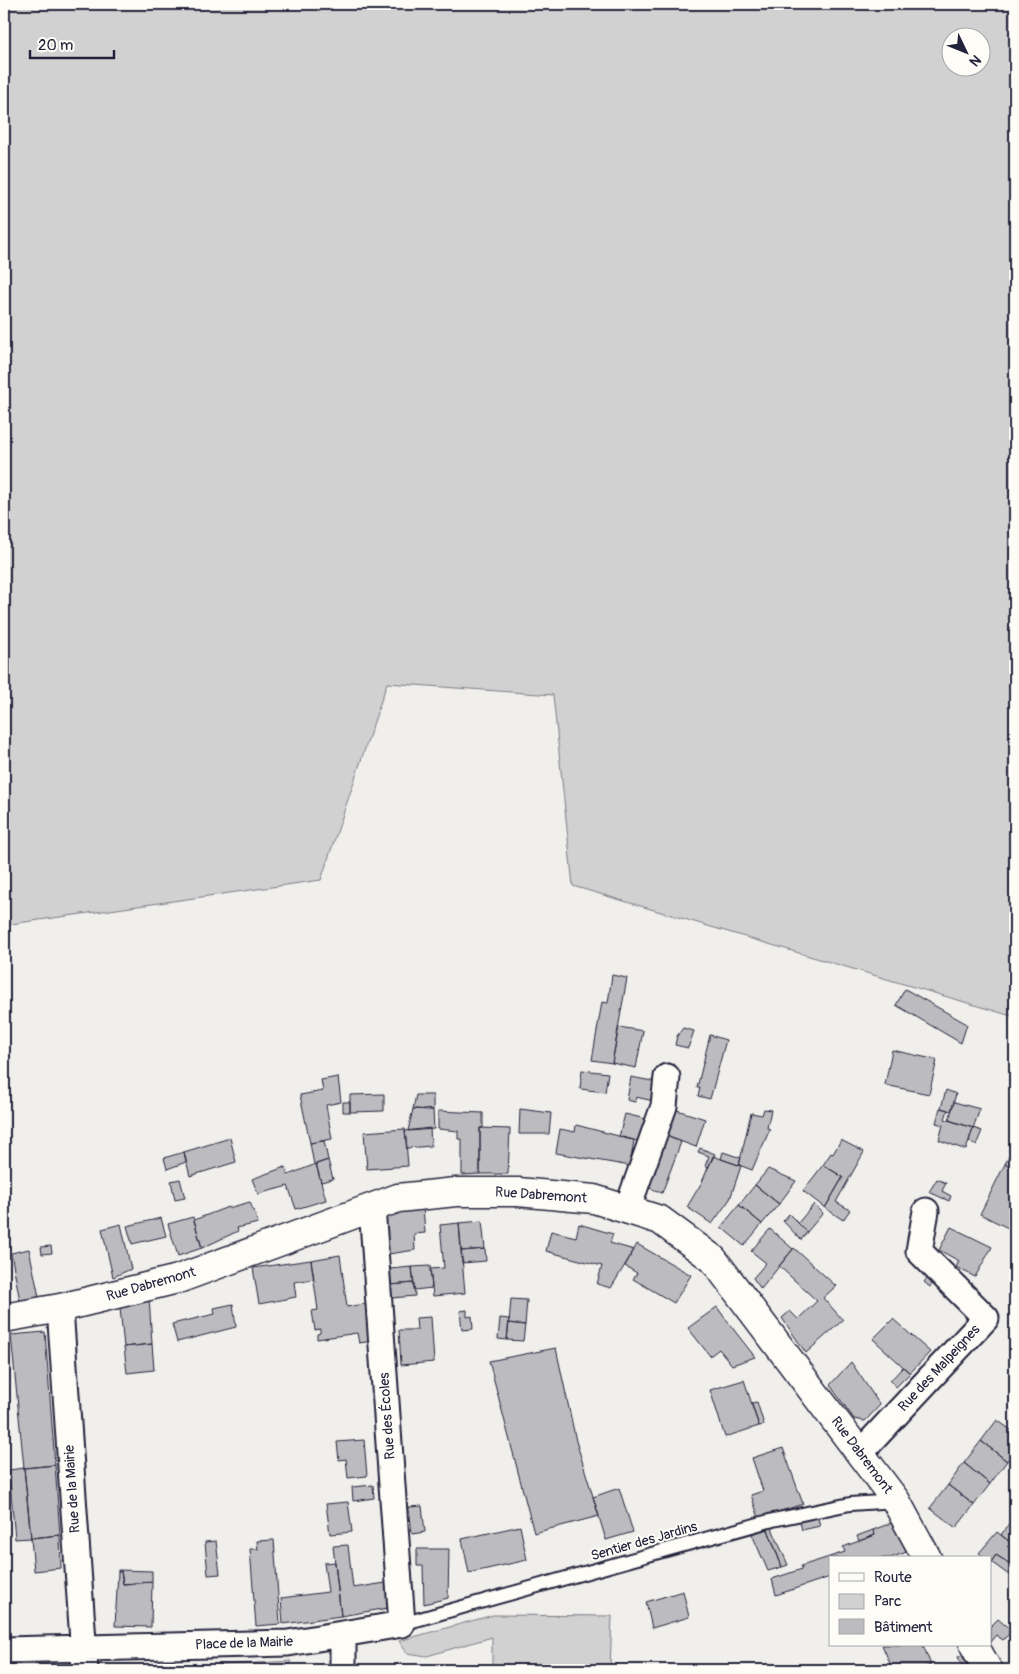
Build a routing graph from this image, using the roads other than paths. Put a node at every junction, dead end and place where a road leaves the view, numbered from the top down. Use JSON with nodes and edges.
{"nodes":[{"id":1,"x":667,"y":1077,"type":"dead end"},
{"id":2,"x":372,"y":1208,"type":"junction"},
{"id":3,"x":627,"y":1210,"type":"junction"},
{"id":4,"x":926,"y":1211,"type":"dead end"},
{"id":5,"x":60,"y":1308,"type":"junction"},
{"id":6,"x":4,"y":1318,"type":"edge"},
{"id":7,"x":861,"y":1452,"type":"junction"},
{"id":8,"x":896,"y":1501,"type":"junction"},
{"id":9,"x":926,"y":1556,"type":"edge"},
{"id":10,"x":402,"y":1624,"type":"junction"},
{"id":11,"x":343,"y":1634,"type":"junction"},
{"id":12,"x":975,"y":1646,"type":"edge"},
{"id":13,"x":4,"y":1650,"type":"edge"},
{"id":14,"x":84,"y":1659,"type":"edge"},
{"id":15,"x":343,"y":1670,"type":"edge"},
{"id":16,"x":988,"y":1670,"type":"edge"}],
"edges":[{"from":1,"to":3,"type":"street"},
{"from":2,"to":3,"type":"street","name":"Rue Dabremont"},
{"from":2,"to":5,"type":"street","name":"Rue Dabremont"},
{"from":2,"to":10,"type":"street","name":"Rue des Écoles"},
{"from":3,"to":7,"type":"street","name":"Rue Dabremont"},
{"from":4,"to":7,"type":"street","name":"Rue des Malpeignes"},
{"from":5,"to":6,"type":"street","name":"Rue Dabremont"},
{"from":5,"to":14,"type":"street","name":"Rue de la Mairie"},
{"from":7,"to":8,"type":"street","name":"Rue Dabremont"},
{"from":8,"to":9,"type":"street","name":"Rue Dabremont"},
{"from":8,"to":10,"type":"lane","name":"Sentier des Jardins"},
{"from":10,"to":11,"type":"street","name":"Place de la Mairie"},
{"from":11,"to":14,"type":"street","name":"Place de la Mairie"},
{"from":11,"to":15,"type":"street"},
{"from":12,"to":16,"type":"street"},
{"from":13,"to":14,"type":"street","name":"Place de la Mairie"}]}
